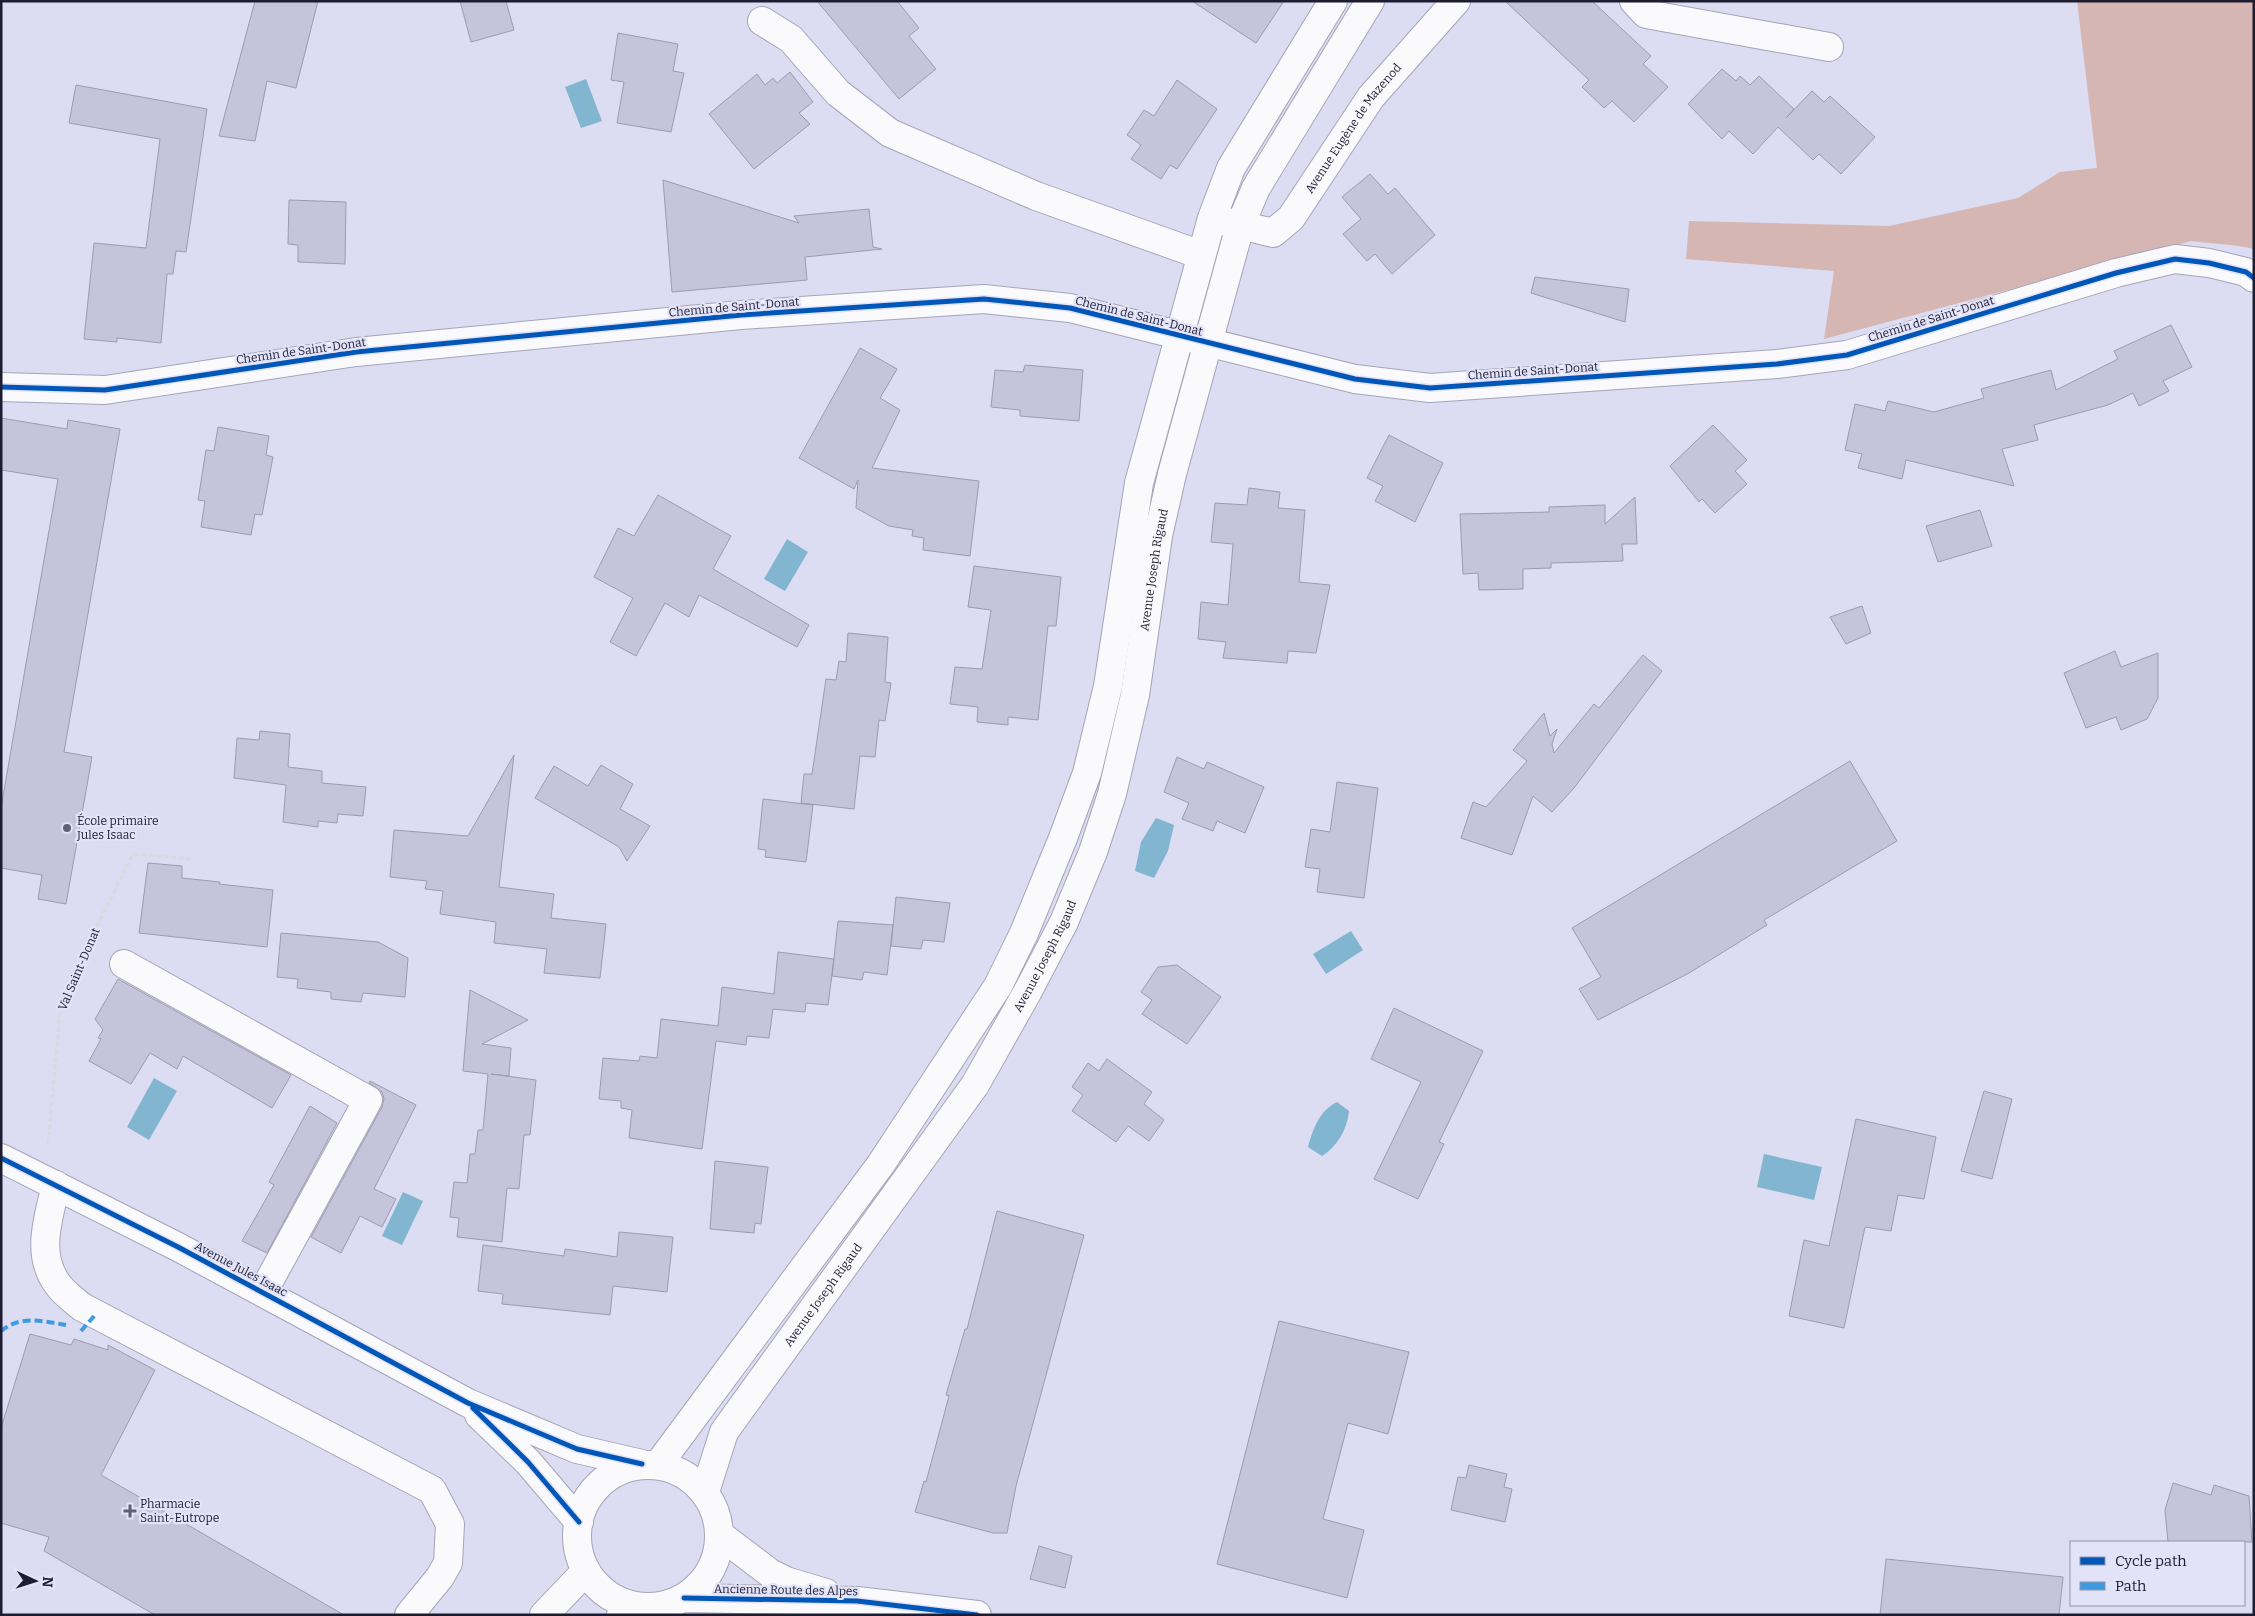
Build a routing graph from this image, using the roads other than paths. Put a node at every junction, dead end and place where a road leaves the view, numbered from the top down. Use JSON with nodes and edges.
{"nodes":[{"id":1,"x":1333,"y":1,"type":"edge"},
{"id":2,"x":1370,"y":1,"type":"edge"},
{"id":3,"x":1456,"y":1,"type":"edge"},
{"id":4,"x":1634,"y":1,"type":"edge"},
{"id":5,"x":762,"y":22,"type":"dead end"},
{"id":6,"x":1829,"y":47,"type":"dead end"},
{"id":7,"x":1212,"y":218,"type":"junction"},
{"id":8,"x":1240,"y":226,"type":"junction"},
{"id":9,"x":1201,"y":255,"type":"junction"},
{"id":10,"x":2254,"y":278,"type":"edge"},
{"id":11,"x":1179,"y":336,"type":"junction"},
{"id":12,"x":1209,"y":344,"type":"junction"},
{"id":13,"x":1,"y":386,"type":"edge"},
{"id":14,"x":124,"y":964,"type":"dead end"},
{"id":15,"x":1,"y":1158,"type":"edge"},
{"id":16,"x":50,"y":1182,"type":"junction"},
{"id":17,"x":263,"y":1292,"type":"junction"},
{"id":18,"x":468,"y":1403,"type":"junction"},
{"id":19,"x":650,"y":1464,"type":"junction"},
{"id":20,"x":706,"y":1492,"type":"junction"},
{"id":21,"x":578,"y":1522,"type":"junction"},
{"id":22,"x":720,"y":1536,"type":"junction"},
{"id":23,"x":586,"y":1570,"type":"junction"},
{"id":24,"x":684,"y":1598,"type":"junction"},
{"id":25,"x":857,"y":1601,"type":"junction"},
{"id":26,"x":628,"y":1611,"type":"edge"},
{"id":27,"x":409,"y":1615,"type":"edge"},
{"id":28,"x":544,"y":1615,"type":"edge"},
{"id":29,"x":977,"y":1615,"type":"edge"}],
"edges":[{"from":1,"to":7,"type":"street"},
{"from":2,"to":8,"type":"street"},
{"from":3,"to":8,"type":"street","name":"Avenue Eugène de Mazenod"},
{"from":4,"to":6,"type":"street"},
{"from":5,"to":9,"type":"street"},
{"from":7,"to":8,"type":"street","name":"Avenue Eugène de Mazenod"},
{"from":7,"to":9,"type":"street"},
{"from":8,"to":12,"type":"street"},
{"from":9,"to":11,"type":"street"},
{"from":10,"to":12,"type":"street","name":"Chemin de Saint-Donat"},
{"from":11,"to":12,"type":"street","name":"Chemin de Saint-Donat"},
{"from":11,"to":13,"type":"street","name":"Chemin de Saint-Donat"},
{"from":11,"to":19,"type":"street"},
{"from":12,"to":20,"type":"street","name":"Avenue Joseph Rigaud"},
{"from":14,"to":17,"type":"street"},
{"from":15,"to":16,"type":"street","name":"Avenue Jules Isaac"},
{"from":16,"to":17,"type":"street","name":"Avenue Jules Isaac"},
{"from":16,"to":27,"type":"street"},
{"from":17,"to":18,"type":"street","name":"Avenue Jules Isaac"},
{"from":18,"to":19,"type":"street","name":"Avenue Jules Isaac"},
{"from":18,"to":21,"type":"street","name":"Avenue Jules Isaac"},
{"from":19,"to":20,"type":"street"},
{"from":19,"to":21,"type":"street"},
{"from":20,"to":22,"type":"street"},
{"from":21,"to":23,"type":"street"},
{"from":22,"to":24,"type":"street"},
{"from":22,"to":25,"type":"street","name":"Ancienne Route des Alpes"},
{"from":23,"to":26,"type":"street"},
{"from":23,"to":28,"type":"street"},
{"from":24,"to":25,"type":"street","name":"Ancienne Route des Alpes"},
{"from":24,"to":26,"type":"street"},
{"from":25,"to":29,"type":"street","name":"Ancienne Route des Alpes"}]}
